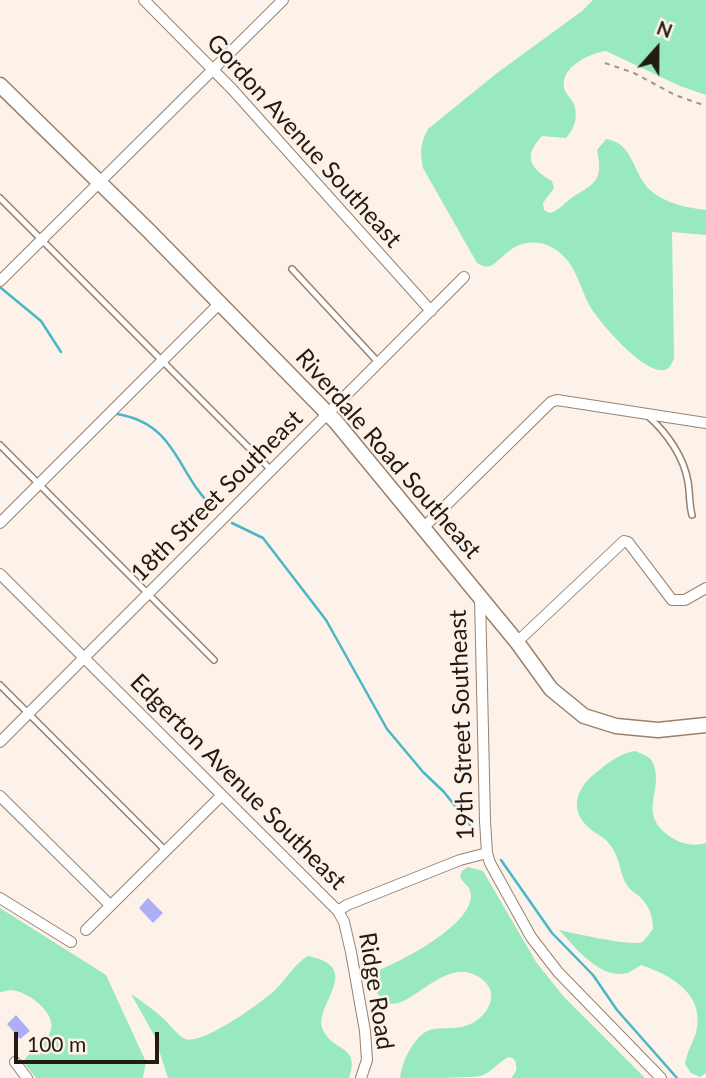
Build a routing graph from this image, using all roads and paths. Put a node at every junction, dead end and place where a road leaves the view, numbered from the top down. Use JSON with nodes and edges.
{"nodes":[{"id":1,"x":144,"y":0,"type":"edge"},
{"id":2,"x":283,"y":0,"type":"edge"},
{"id":3,"x":605,"y":63,"type":"dead end"},
{"id":4,"x":212,"y":68,"type":"junction"},
{"id":5,"x":0,"y":85,"type":"edge"},
{"id":6,"x":706,"y":106,"type":"edge"},
{"id":7,"x":99,"y":182,"type":"junction"},
{"id":8,"x":0,"y":198,"type":"edge"},
{"id":9,"x":42,"y":239,"type":"junction"},
{"id":10,"x":292,"y":269,"type":"dead end"},
{"id":11,"x":464,"y":277,"type":"dead end"},
{"id":12,"x":0,"y":281,"type":"edge"},
{"id":13,"x":220,"y":303,"type":"junction"},
{"id":14,"x":431,"y":311,"type":"junction"},
{"id":15,"x":162,"y":360,"type":"junction"},
{"id":16,"x":379,"y":363,"type":"junction"},
{"id":17,"x":329,"y":414,"type":"junction"},
{"id":18,"x":646,"y":414,"type":"junction"},
{"id":19,"x":706,"y":423,"type":"edge"},
{"id":20,"x":0,"y":445,"type":"edge"},
{"id":21,"x":272,"y":471,"type":"junction"},
{"id":22,"x":39,"y":484,"type":"junction"},
{"id":23,"x":692,"y":515,"type":"dead end"},
{"id":24,"x":0,"y":523,"type":"edge"},
{"id":25,"x":423,"y":528,"type":"junction"},
{"id":26,"x":0,"y":574,"type":"edge"},
{"id":27,"x":706,"y":588,"type":"edge"},
{"id":28,"x":149,"y":594,"type":"junction"},
{"id":29,"x":480,"y":596,"type":"junction"},
{"id":30,"x":517,"y":642,"type":"junction"},
{"id":31,"x":84,"y":658,"type":"junction"},
{"id":32,"x":214,"y":660,"type":"dead end"},
{"id":33,"x":0,"y":685,"type":"edge"},
{"id":34,"x":29,"y":714,"type":"junction"},
{"id":35,"x":706,"y":725,"type":"edge"},
{"id":36,"x":0,"y":742,"type":"edge"},
{"id":37,"x":0,"y":796,"type":"edge"},
{"id":38,"x":221,"y":796,"type":"junction"},
{"id":39,"x":166,"y":851,"type":"junction"},
{"id":40,"x":487,"y":852,"type":"junction"},
{"id":41,"x":0,"y":898,"type":"edge"},
{"id":42,"x":110,"y":905,"type":"junction"},
{"id":43,"x":338,"y":911,"type":"junction"},
{"id":44,"x":86,"y":930,"type":"dead end"},
{"id":45,"x":71,"y":942,"type":"dead end"},
{"id":46,"x":15,"y":1062,"type":"dead end"},
{"id":47,"x":27,"y":1078,"type":"edge"},
{"id":48,"x":360,"y":1078,"type":"edge"},
{"id":49,"x":661,"y":1078,"type":"edge"}],
"edges":[{"from":1,"to":4,"type":"street","name":"Gordon Avenue Southeast"},
{"from":2,"to":4,"type":"street"},
{"from":3,"to":6,"type":"path"},
{"from":4,"to":7,"type":"street"},
{"from":4,"to":14,"type":"street","name":"Gordon Avenue Southeast"},
{"from":5,"to":7,"type":"street","name":"Riverdale Road Southeast"},
{"from":7,"to":9,"type":"street"},
{"from":7,"to":13,"type":"street","name":"Riverdale Road Southeast"},
{"from":8,"to":9,"type":"lane"},
{"from":9,"to":12,"type":"street"},
{"from":9,"to":15,"type":"lane"},
{"from":10,"to":16,"type":"lane"},
{"from":11,"to":14,"type":"street","name":"18th Street Southeast"},
{"from":13,"to":15,"type":"street"},
{"from":13,"to":17,"type":"street","name":"Riverdale Road Southeast"},
{"from":14,"to":16,"type":"street","name":"18th Street Southeast"},
{"from":15,"to":21,"type":"lane"},
{"from":15,"to":22,"type":"street"},
{"from":16,"to":17,"type":"street","name":"18th Street Southeast"},
{"from":17,"to":21,"type":"street","name":"18th Street Southeast"},
{"from":17,"to":25,"type":"street","name":"Riverdale Road Southeast"},
{"from":18,"to":19,"type":"street"},
{"from":18,"to":23,"type":"lane"},
{"from":18,"to":25,"type":"street"},
{"from":20,"to":22,"type":"lane"},
{"from":21,"to":28,"type":"street","name":"18th Street Southeast"},
{"from":22,"to":24,"type":"street"},
{"from":22,"to":28,"type":"lane"},
{"from":25,"to":29,"type":"street","name":"Riverdale Road Southeast"},
{"from":26,"to":31,"type":"street","name":"Edgerton Avenue Southeast"},
{"from":27,"to":30,"type":"street"},
{"from":28,"to":31,"type":"street","name":"18th Street Southeast"},
{"from":28,"to":32,"type":"lane"},
{"from":29,"to":30,"type":"street","name":"Riverdale Road Southeast"},
{"from":29,"to":40,"type":"street","name":"19th Street Southeast"},
{"from":30,"to":35,"type":"street","name":"Riverdale Road Southeast"},
{"from":31,"to":34,"type":"street","name":"18th Street Southeast"},
{"from":31,"to":38,"type":"street","name":"Edgerton Avenue Southeast"},
{"from":33,"to":34,"type":"lane"},
{"from":34,"to":36,"type":"street","name":"18th Street Southeast"},
{"from":34,"to":39,"type":"lane"},
{"from":37,"to":42,"type":"street"},
{"from":38,"to":39,"type":"street"},
{"from":38,"to":43,"type":"street","name":"Edgerton Avenue Southeast"},
{"from":39,"to":42,"type":"street"},
{"from":40,"to":43,"type":"street","name":"Edgerton Avenue Southeast"},
{"from":40,"to":49,"type":"street"},
{"from":41,"to":45,"type":"street"},
{"from":42,"to":44,"type":"street"},
{"from":43,"to":48,"type":"street","name":"Ridge Road"},
{"from":46,"to":47,"type":"street"}]}
